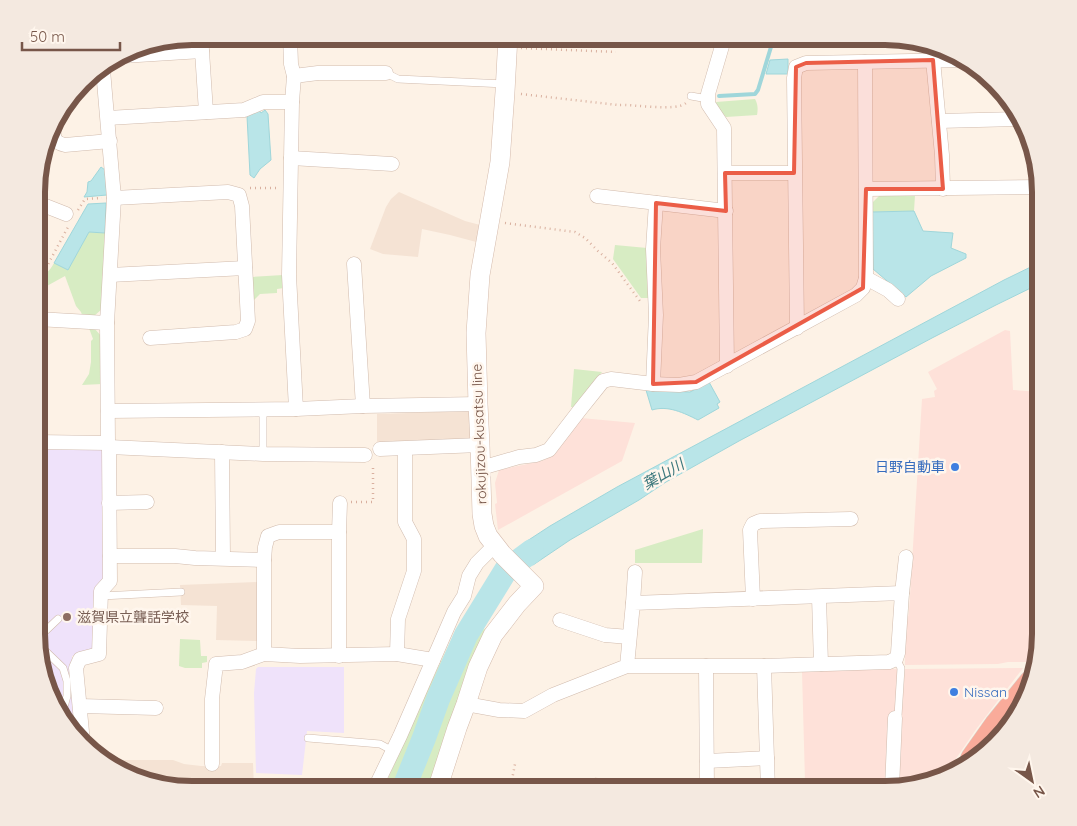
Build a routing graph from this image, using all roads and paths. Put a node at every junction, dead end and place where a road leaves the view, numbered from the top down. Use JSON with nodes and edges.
{"nodes":[{"id":1,"x":202,"y":45,"type":"edge"},
{"id":2,"x":290,"y":45,"type":"edge"},
{"id":3,"x":508,"y":45,"type":"edge"},
{"id":4,"x":540,"y":45,"type":"edge"},
{"id":5,"x":722,"y":45,"type":"edge"},
{"id":6,"x":202,"y":51,"type":"junction"},
{"id":7,"x":616,"y":52,"type":"dead end"},
{"id":8,"x":139,"y":55,"type":"edge"},
{"id":9,"x":933,"y":60,"type":"junction"},
{"id":10,"x":949,"y":60,"type":"edge"},
{"id":11,"x":865,"y":62,"type":"junction"},
{"id":12,"x":386,"y":73,"type":"joint"},
{"id":13,"x":103,"y":75,"type":"edge"},
{"id":14,"x":294,"y":76,"type":"junction"},
{"id":15,"x":505,"y":88,"type":"junction"},
{"id":16,"x":691,"y":96,"type":"joint"},
{"id":17,"x":708,"y":99,"type":"junction"},
{"id":18,"x":292,"y":102,"type":"junction"},
{"id":19,"x":206,"y":112,"type":"junction"},
{"id":20,"x":108,"y":118,"type":"junction"},
{"id":21,"x":1012,"y":119,"type":"edge"},
{"id":22,"x":939,"y":121,"type":"junction"},
{"id":23,"x":55,"y":139,"type":"edge"},
{"id":24,"x":110,"y":141,"type":"junction"},
{"id":25,"x":291,"y":158,"type":"junction"},
{"id":26,"x":392,"y":164,"type":"dead end"},
{"id":27,"x":725,"y":173,"type":"junction"},
{"id":28,"x":794,"y":173,"type":"junction"},
{"id":29,"x":1032,"y":187,"type":"edge"},
{"id":30,"x":291,"y":188,"type":"junction"},
{"id":31,"x":866,"y":189,"type":"junction"},
{"id":32,"x":943,"y":189,"type":"junction"},
{"id":33,"x":239,"y":195,"type":"junction"},
{"id":34,"x":598,"y":196,"type":"dead end"},
{"id":35,"x":114,"y":198,"type":"junction"},
{"id":36,"x":656,"y":203,"type":"junction"},
{"id":37,"x":45,"y":206,"type":"edge"},
{"id":38,"x":726,"y":211,"type":"junction"},
{"id":39,"x":71,"y":217,"type":"junction"},
{"id":40,"x":489,"y":220,"type":"junction"},
{"id":41,"x":354,"y":264,"type":"dead end"},
{"id":42,"x":245,"y":268,"type":"junction"},
{"id":43,"x":45,"y":269,"type":"edge"},
{"id":44,"x":110,"y":275,"type":"junction"},
{"id":45,"x":866,"y":278,"type":"junction"},
{"id":46,"x":898,"y":298,"type":"dead end"},
{"id":47,"x":656,"y":315,"type":"junction"},
{"id":48,"x":45,"y":319,"type":"edge"},
{"id":49,"x":107,"y":323,"type":"junction"},
{"id":50,"x":797,"y":328,"type":"junction"},
{"id":51,"x":150,"y":338,"type":"dead end"},
{"id":52,"x":727,"y":366,"type":"junction"},
{"id":53,"x":653,"y":384,"type":"junction"},
{"id":54,"x":478,"y":404,"type":"junction"},
{"id":55,"x":363,"y":406,"type":"junction"},
{"id":56,"x":263,"y":409,"type":"junction"},
{"id":57,"x":296,"y":409,"type":"junction"},
{"id":58,"x":108,"y":411,"type":"junction"},
{"id":59,"x":45,"y":442,"type":"edge"},
{"id":60,"x":109,"y":445,"type":"junction"},
{"id":61,"x":480,"y":445,"type":"junction"},
{"id":62,"x":222,"y":452,"type":"junction"},
{"id":63,"x":263,"y":454,"type":"junction"},
{"id":64,"x":373,"y":454,"type":"junction"},
{"id":65,"x":405,"y":454,"type":"dead end"},
{"id":66,"x":481,"y":468,"type":"junction"},
{"id":67,"x":147,"y":502,"type":"dead end"},
{"id":68,"x":109,"y":503,"type":"junction"},
{"id":69,"x":340,"y":503,"type":"joint"},
{"id":70,"x":851,"y":519,"type":"dead end"},
{"id":71,"x":339,"y":532,"type":"junction"},
{"id":72,"x":499,"y":550,"type":"junction"},
{"id":73,"x":110,"y":556,"type":"junction"},
{"id":74,"x":906,"y":557,"type":"dead end"},
{"id":75,"x":223,"y":558,"type":"junction"},
{"id":76,"x":264,"y":560,"type":"junction"},
{"id":77,"x":635,"y":572,"type":"dead end"},
{"id":78,"x":181,"y":592,"type":"dead end"},
{"id":79,"x":902,"y":593,"type":"junction"},
{"id":80,"x":102,"y":596,"type":"junction"},
{"id":81,"x":819,"y":597,"type":"junction"},
{"id":82,"x":754,"y":599,"type":"junction"},
{"id":83,"x":633,"y":604,"type":"junction"},
{"id":84,"x":58,"y":619,"type":"dead end"},
{"id":85,"x":560,"y":620,"type":"dead end"},
{"id":86,"x":45,"y":631,"type":"edge"},
{"id":87,"x":629,"y":637,"type":"junction"},
{"id":88,"x":46,"y":652,"type":"edge"},
{"id":89,"x":264,"y":654,"type":"junction"},
{"id":90,"x":397,"y":654,"type":"junction"},
{"id":91,"x":339,"y":656,"type":"junction"},
{"id":92,"x":433,"y":660,"type":"junction"},
{"id":93,"x":896,"y":660,"type":"junction"},
{"id":94,"x":821,"y":664,"type":"junction"},
{"id":95,"x":627,"y":666,"type":"junction"},
{"id":96,"x":706,"y":666,"type":"junction"},
{"id":97,"x":764,"y":666,"type":"junction"},
{"id":98,"x":466,"y":704,"type":"junction"},
{"id":99,"x":1014,"y":704,"type":"edge"},
{"id":100,"x":64,"y":706,"type":"edge"},
{"id":101,"x":80,"y":706,"type":"junction"},
{"id":102,"x":156,"y":708,"type":"dead end"},
{"id":103,"x":895,"y":718,"type":"joint"},
{"id":104,"x":83,"y":732,"type":"edge"},
{"id":105,"x":308,"y":738,"type":"dead end"},
{"id":106,"x":987,"y":739,"type":"edge"},
{"id":107,"x":393,"y":751,"type":"junction"},
{"id":108,"x":767,"y":758,"type":"junction"},
{"id":109,"x":707,"y":761,"type":"junction"},
{"id":110,"x":212,"y":764,"type":"dead end"},
{"id":111,"x":515,"y":764,"type":"dead end"},
{"id":112,"x":378,"y":781,"type":"edge"},
{"id":113,"x":440,"y":781,"type":"edge"},
{"id":114,"x":512,"y":781,"type":"edge"},
{"id":115,"x":707,"y":781,"type":"edge"},
{"id":116,"x":768,"y":781,"type":"edge"},
{"id":117,"x":892,"y":781,"type":"edge"}],
"edges":[{"from":1,"to":6,"type":"street"},
{"from":2,"to":14,"type":"street"},
{"from":3,"to":15,"type":"main road","name":"rokujizou-kusatsu line"},
{"from":4,"to":7,"type":"path"},
{"from":5,"to":17,"type":"street"},
{"from":6,"to":8,"type":"street"},
{"from":6,"to":19,"type":"street"},
{"from":9,"to":10,"type":"street"},
{"from":9,"to":11,"type":"street"},
{"from":9,"to":22,"type":"street"},
{"from":11,"to":28,"type":"street"},
{"from":11,"to":31,"type":"street"},
{"from":12,"to":14,"type":"street"},
{"from":12,"to":15,"type":"lane"},
{"from":13,"to":20,"type":"street"},
{"from":14,"to":18,"type":"street"},
{"from":15,"to":16,"type":"path"},
{"from":15,"to":40,"type":"main road","name":"rokujizou-kusatsu line"},
{"from":16,"to":17,"type":"lane"},
{"from":17,"to":27,"type":"street"},
{"from":18,"to":19,"type":"street"},
{"from":18,"to":25,"type":"street"},
{"from":19,"to":20,"type":"street"},
{"from":20,"to":24,"type":"street"},
{"from":21,"to":22,"type":"street"},
{"from":22,"to":32,"type":"street"},
{"from":23,"to":24,"type":"street"},
{"from":24,"to":35,"type":"street"},
{"from":25,"to":26,"type":"street"},
{"from":25,"to":30,"type":"street"},
{"from":27,"to":28,"type":"street"},
{"from":27,"to":38,"type":"street"},
{"from":28,"to":50,"type":"street"},
{"from":29,"to":32,"type":"street"},
{"from":30,"to":33,"type":"path"},
{"from":30,"to":57,"type":"street"},
{"from":31,"to":32,"type":"street"},
{"from":31,"to":45,"type":"street"},
{"from":33,"to":35,"type":"street"},
{"from":33,"to":42,"type":"street"},
{"from":34,"to":36,"type":"street"},
{"from":35,"to":39,"type":"path"},
{"from":35,"to":44,"type":"street"},
{"from":36,"to":38,"type":"street"},
{"from":36,"to":47,"type":"street"},
{"from":37,"to":39,"type":"street"},
{"from":38,"to":52,"type":"street"},
{"from":39,"to":43,"type":"path"},
{"from":40,"to":47,"type":"path"},
{"from":40,"to":54,"type":"main road","name":"rokujizou-kusatsu line"},
{"from":41,"to":55,"type":"street"},
{"from":42,"to":44,"type":"street"},
{"from":42,"to":51,"type":"street"},
{"from":44,"to":49,"type":"street"},
{"from":45,"to":46,"type":"street"},
{"from":45,"to":50,"type":"street"},
{"from":47,"to":53,"type":"street"},
{"from":48,"to":49,"type":"street"},
{"from":49,"to":58,"type":"street"},
{"from":50,"to":52,"type":"street"},
{"from":52,"to":53,"type":"street"},
{"from":53,"to":66,"type":"street"},
{"from":54,"to":55,"type":"street"},
{"from":54,"to":61,"type":"main road","name":"rokujizou-kusatsu line"},
{"from":55,"to":57,"type":"street"},
{"from":56,"to":57,"type":"street"},
{"from":56,"to":58,"type":"street"},
{"from":56,"to":63,"type":"lane"},
{"from":58,"to":60,"type":"street"},
{"from":59,"to":60,"type":"street"},
{"from":60,"to":62,"type":"street"},
{"from":60,"to":68,"type":"street"},
{"from":61,"to":64,"type":"street"},
{"from":61,"to":66,"type":"main road","name":"rokujizou-kusatsu line"},
{"from":62,"to":63,"type":"street"},
{"from":62,"to":75,"type":"street"},
{"from":63,"to":64,"type":"street"},
{"from":64,"to":69,"type":"path"},
{"from":65,"to":90,"type":"street"},
{"from":66,"to":72,"type":"main road","name":"rokujizou-kusatsu line"},
{"from":67,"to":68,"type":"street"},
{"from":68,"to":73,"type":"street"},
{"from":69,"to":71,"type":"street"},
{"from":70,"to":82,"type":"street"},
{"from":71,"to":76,"type":"street"},
{"from":71,"to":91,"type":"street"},
{"from":72,"to":92,"type":"street"},
{"from":72,"to":98,"type":"main road","name":"rokujizou-kusatsu line"},
{"from":73,"to":75,"type":"street"},
{"from":73,"to":80,"type":"street"},
{"from":74,"to":79,"type":"street"},
{"from":75,"to":76,"type":"street"},
{"from":76,"to":89,"type":"street"},
{"from":77,"to":83,"type":"street"},
{"from":78,"to":80,"type":"lane"},
{"from":79,"to":81,"type":"street"},
{"from":79,"to":93,"type":"street"},
{"from":80,"to":101,"type":"street"},
{"from":81,"to":82,"type":"street"},
{"from":81,"to":94,"type":"street"},
{"from":82,"to":83,"type":"street"},
{"from":83,"to":87,"type":"street"},
{"from":84,"to":86,"type":"lane"},
{"from":85,"to":87,"type":"street"},
{"from":87,"to":95,"type":"street"},
{"from":88,"to":100,"type":"lane"},
{"from":89,"to":91,"type":"street"},
{"from":89,"to":110,"type":"street"},
{"from":90,"to":91,"type":"street"},
{"from":90,"to":92,"type":"street"},
{"from":92,"to":107,"type":"street"},
{"from":93,"to":94,"type":"street"},
{"from":93,"to":103,"type":"lane"},
{"from":94,"to":97,"type":"street"},
{"from":95,"to":96,"type":"street"},
{"from":95,"to":98,"type":"street"},
{"from":96,"to":97,"type":"street"},
{"from":96,"to":109,"type":"street"},
{"from":97,"to":108,"type":"street"},
{"from":98,"to":113,"type":"main road","name":"rokujizou-kusatsu line"},
{"from":99,"to":106,"type":"highway"},
{"from":101,"to":102,"type":"street"},
{"from":101,"to":104,"type":"street"},
{"from":103,"to":117,"type":"street"},
{"from":105,"to":107,"type":"lane"},
{"from":107,"to":112,"type":"street"},
{"from":108,"to":109,"type":"street"},
{"from":108,"to":116,"type":"street"},
{"from":109,"to":115,"type":"street"},
{"from":111,"to":114,"type":"path"}]}
